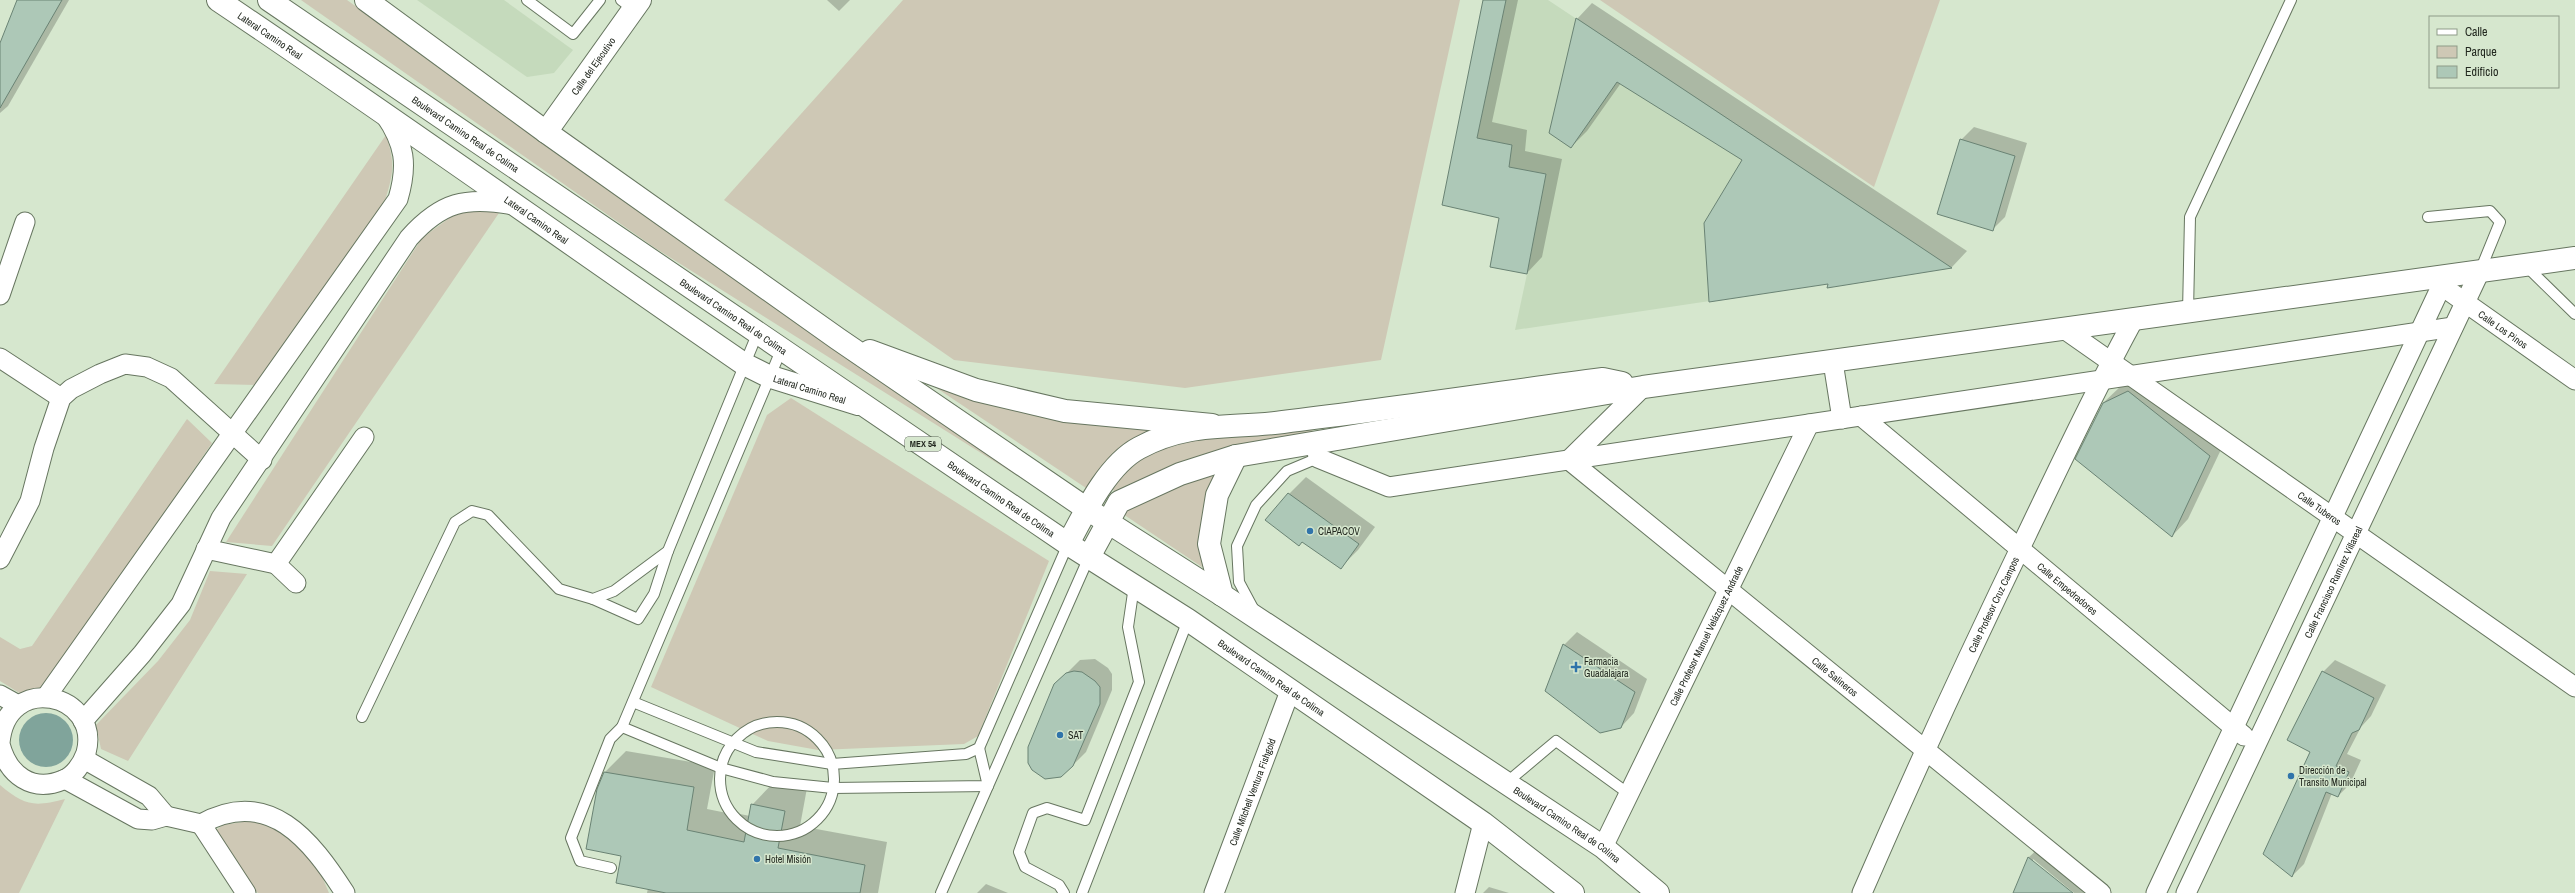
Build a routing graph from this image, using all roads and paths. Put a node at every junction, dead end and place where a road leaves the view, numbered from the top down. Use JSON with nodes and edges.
{"nodes":[{"id":1,"x":218,"y":0,"type":"edge"},
{"id":2,"x":269,"y":0,"type":"edge"},
{"id":3,"x":366,"y":0,"type":"edge"},
{"id":4,"x":527,"y":0,"type":"edge"},
{"id":5,"x":600,"y":0,"type":"edge"},
{"id":6,"x":2291,"y":0,"type":"edge"},
{"id":7,"x":631,"y":3,"type":"edge"},
{"id":8,"x":384,"y":112,"type":"junction"},
{"id":9,"x":546,"y":132,"type":"junction"},
{"id":10,"x":513,"y":205,"type":"junction"},
{"id":11,"x":2428,"y":217,"type":"dead end"},
{"id":12,"x":25,"y":222,"type":"dead end"},
{"id":13,"x":2575,"y":258,"type":"edge"},
{"id":14,"x":2524,"y":265,"type":"junction"},
{"id":15,"x":2480,"y":271,"type":"junction"},
{"id":16,"x":2439,"y":280,"type":"junction"},
{"id":17,"x":0,"y":295,"type":"edge"},
{"id":18,"x":2465,"y":302,"type":"junction"},
{"id":19,"x":2188,"y":312,"type":"junction"},
{"id":20,"x":2575,"y":314,"type":"edge"},
{"id":21,"x":2134,"y":319,"type":"junction"},
{"id":22,"x":2453,"y":327,"type":"junction"},
{"id":23,"x":2064,"y":329,"type":"junction"},
{"id":24,"x":758,"y":332,"type":"junction"},
{"id":25,"x":2419,"y":332,"type":"junction"},
{"id":26,"x":838,"y":339,"type":"junction"},
{"id":27,"x":782,"y":348,"type":"junction"},
{"id":28,"x":0,"y":358,"type":"edge"},
{"id":29,"x":1833,"y":362,"type":"junction"},
{"id":30,"x":2110,"y":362,"type":"junction"},
{"id":31,"x":744,"y":364,"type":"junction"},
{"id":32,"x":768,"y":376,"type":"junction"},
{"id":33,"x":2132,"y":376,"type":"junction"},
{"id":34,"x":2100,"y":380,"type":"junction"},
{"id":35,"x":2575,"y":380,"type":"edge"},
{"id":36,"x":1643,"y":387,"type":"junction"},
{"id":37,"x":62,"y":398,"type":"junction"},
{"id":38,"x":870,"y":407,"type":"junction"},
{"id":39,"x":1861,"y":416,"type":"junction"},
{"id":40,"x":1842,"y":419,"type":"junction"},
{"id":41,"x":1809,"y":424,"type":"junction"},
{"id":42,"x":1212,"y":426,"type":"junction"},
{"id":43,"x":233,"y":435,"type":"junction"},
{"id":44,"x":364,"y":437,"type":"dead end"},
{"id":45,"x":1317,"y":450,"type":"junction"},
{"id":46,"x":1236,"y":456,"type":"junction"},
{"id":47,"x":262,"y":460,"type":"junction"},
{"id":48,"x":1569,"y":460,"type":"junction"},
{"id":49,"x":1087,"y":509,"type":"junction"},
{"id":50,"x":2332,"y":517,"type":"junction"},
{"id":51,"x":1108,"y":522,"type":"junction"},
{"id":52,"x":2356,"y":534,"type":"junction"},
{"id":53,"x":1068,"y":544,"type":"junction"},
{"id":54,"x":206,"y":549,"type":"junction"},
{"id":55,"x":2020,"y":549,"type":"junction"},
{"id":56,"x":668,"y":551,"type":"junction"},
{"id":57,"x":1090,"y":557,"type":"junction"},
{"id":58,"x":0,"y":559,"type":"edge"},
{"id":59,"x":276,"y":564,"type":"junction"},
{"id":60,"x":296,"y":584,"type":"dead end"},
{"id":61,"x":1134,"y":586,"type":"junction"},
{"id":62,"x":1728,"y":591,"type":"junction"},
{"id":63,"x":1222,"y":595,"type":"junction"},
{"id":64,"x":593,"y":599,"type":"junction"},
{"id":65,"x":1188,"y":620,"type":"junction"},
{"id":66,"x":1262,"y":622,"type":"junction"},
{"id":67,"x":2575,"y":687,"type":"edge"},
{"id":68,"x":1290,"y":691,"type":"junction"},
{"id":69,"x":0,"y":695,"type":"edge"},
{"id":70,"x":46,"y":697,"type":"junction"},
{"id":71,"x":633,"y":702,"type":"junction"},
{"id":72,"x":18,"y":705,"type":"junction"},
{"id":73,"x":362,"y":717,"type":"dead end"},
{"id":74,"x":83,"y":721,"type":"junction"},
{"id":75,"x":622,"y":727,"type":"junction"},
{"id":76,"x":2234,"y":727,"type":"junction"},
{"id":77,"x":0,"y":736,"type":"edge"},
{"id":78,"x":732,"y":742,"type":"junction"},
{"id":79,"x":2255,"y":745,"type":"junction"},
{"id":80,"x":978,"y":748,"type":"junction"},
{"id":81,"x":1925,"y":750,"type":"junction"},
{"id":82,"x":84,"y":759,"type":"junction"},
{"id":83,"x":832,"y":764,"type":"junction"},
{"id":84,"x":720,"y":768,"type":"junction"},
{"id":85,"x":65,"y":779,"type":"junction"},
{"id":86,"x":1506,"y":783,"type":"junction"},
{"id":87,"x":988,"y":786,"type":"junction"},
{"id":88,"x":833,"y":788,"type":"junction"},
{"id":89,"x":1629,"y":794,"type":"junction"},
{"id":90,"x":166,"y":816,"type":"junction"},
{"id":91,"x":1483,"y":823,"type":"junction"},
{"id":92,"x":201,"y":824,"type":"junction"},
{"id":93,"x":1603,"y":847,"type":"junction"},
{"id":94,"x":611,"y":868,"type":"dead end"},
{"id":95,"x":246,"y":893,"type":"edge"},
{"id":96,"x":345,"y":893,"type":"edge"},
{"id":97,"x":941,"y":893,"type":"edge"},
{"id":98,"x":1064,"y":893,"type":"edge"},
{"id":99,"x":1082,"y":893,"type":"edge"},
{"id":100,"x":1214,"y":893,"type":"edge"},
{"id":101,"x":1465,"y":893,"type":"edge"},
{"id":102,"x":1573,"y":893,"type":"edge"},
{"id":103,"x":1658,"y":893,"type":"edge"},
{"id":104,"x":1862,"y":893,"type":"edge"},
{"id":105,"x":2101,"y":893,"type":"edge"},
{"id":106,"x":2156,"y":893,"type":"edge"},
{"id":107,"x":2186,"y":893,"type":"edge"}],
"edges":[{"from":1,"to":8,"type":"main road","name":"Lateral Camino Real"},
{"from":2,"to":24,"type":"main road","name":"Boulevard Camino Real de Colima","number":"MEX 54"},
{"from":3,"to":9,"type":"main road","name":"Boulevard Camino Real de Colima"},
{"from":4,"to":5,"type":"lane"},
{"from":6,"to":19,"type":"lane"},
{"from":7,"to":9,"type":"main road","name":"Calle del Ejecutivo"},
{"from":8,"to":10,"type":"main road","name":"Lateral Camino Real"},
{"from":8,"to":43,"type":"street"},
{"from":9,"to":26,"type":"main road","name":"Boulevard Camino Real de Colima"},
{"from":10,"to":31,"type":"main road","name":"Lateral Camino Real"},
{"from":10,"to":47,"type":"street"},
{"from":11,"to":15,"type":"lane"},
{"from":12,"to":17,"type":"street"},
{"from":13,"to":14,"type":"main road"},
{"from":14,"to":15,"type":"main road"},
{"from":14,"to":20,"type":"lane"},
{"from":15,"to":16,"type":"main road"},
{"from":15,"to":18,"type":"street","name":"Calle Francisco Ramírez Villareal"},
{"from":16,"to":18,"type":"street","name":"Calle Los Pinos"},
{"from":16,"to":19,"type":"main road"},
{"from":16,"to":25,"type":"street"},
{"from":18,"to":22,"type":"street","name":"Calle Francisco Ramírez Villareal"},
{"from":18,"to":35,"type":"street","name":"Calle Los Pinos"},
{"from":19,"to":21,"type":"main road"},
{"from":21,"to":23,"type":"main road"},
{"from":21,"to":30,"type":"street","name":"Calle Profesor Cruz Campos"},
{"from":22,"to":25,"type":"street"},
{"from":22,"to":52,"type":"street","name":"Calle Francisco Ramírez Villareal"},
{"from":23,"to":29,"type":"main road"},
{"from":23,"to":30,"type":"street","name":"Calle Tuberos"},
{"from":24,"to":27,"type":"main road","name":"Boulevard Camino Real de Colima","number":"MEX 54"},
{"from":24,"to":31,"type":"lane"},
{"from":25,"to":33,"type":"street"},
{"from":25,"to":50,"type":"street"},
{"from":26,"to":42,"type":"main road"},
{"from":26,"to":49,"type":"main road","name":"Boulevard Camino Real de Colima"},
{"from":27,"to":32,"type":"lane"},
{"from":27,"to":38,"type":"main road","name":"Boulevard Camino Real de Colima","number":"MEX 54"},
{"from":28,"to":37,"type":"street"},
{"from":29,"to":36,"type":"main road"},
{"from":29,"to":40,"type":"street"},
{"from":30,"to":33,"type":"street","name":"Calle Tuberos"},
{"from":30,"to":34,"type":"street","name":"Calle Profesor Cruz Campos"},
{"from":31,"to":32,"type":"main road","name":"Lateral Camino Real"},
{"from":31,"to":56,"type":"lane"},
{"from":32,"to":38,"type":"main road","name":"Lateral Camino Real"},
{"from":32,"to":71,"type":"lane"},
{"from":33,"to":34,"type":"street"},
{"from":33,"to":50,"type":"street","name":"Calle Tuberos"},
{"from":34,"to":39,"type":"street"},
{"from":34,"to":55,"type":"street","name":"Calle Profesor Cruz Campos"},
{"from":36,"to":42,"type":"main road"},
{"from":36,"to":45,"type":"main road"},
{"from":36,"to":48,"type":"street"},
{"from":37,"to":43,"type":"street"},
{"from":37,"to":58,"type":"street"},
{"from":38,"to":53,"type":"main road","name":"Boulevard Camino Real de Colima","number":"MEX 54"},
{"from":39,"to":40,"type":"street"},
{"from":39,"to":55,"type":"street","name":"Calle Empedradores"},
{"from":40,"to":41,"type":"street"},
{"from":41,"to":48,"type":"street"},
{"from":41,"to":62,"type":"street","name":"Calle Profesor Manuel Velázquez Andrade"},
{"from":42,"to":49,"type":"main road"},
{"from":43,"to":47,"type":"street"},
{"from":43,"to":70,"type":"street"},
{"from":44,"to":59,"type":"street"},
{"from":45,"to":46,"type":"main road"},
{"from":45,"to":48,"type":"street"},
{"from":45,"to":66,"type":"lane"},
{"from":46,"to":51,"type":"main road"},
{"from":46,"to":63,"type":"main road"},
{"from":47,"to":54,"type":"street"},
{"from":48,"to":62,"type":"street","name":"Calle Salineros"},
{"from":49,"to":51,"type":"main road","name":"Boulevard Camino Real de Colima"},
{"from":49,"to":53,"type":"main road"},
{"from":50,"to":52,"type":"street","name":"Calle Tuberos"},
{"from":50,"to":76,"type":"street"},
{"from":51,"to":57,"type":"main road"},
{"from":51,"to":63,"type":"main road","name":"Boulevard Camino Real de Colima"},
{"from":52,"to":67,"type":"street","name":"Calle Tuberos"},
{"from":52,"to":79,"type":"street","name":"Calle Francisco Ramírez Villareal"},
{"from":53,"to":57,"type":"main road","name":"Boulevard Camino Real de Colima","number":"MEX 54"},
{"from":53,"to":80,"type":"lane"},
{"from":54,"to":59,"type":"street"},
{"from":54,"to":74,"type":"street"},
{"from":55,"to":76,"type":"street","name":"Calle Empedradores"},
{"from":55,"to":81,"type":"street","name":"Calle Profesor Cruz Campos"},
{"from":56,"to":64,"type":"lane"},
{"from":56,"to":64,"type":"lane"},
{"from":57,"to":61,"type":"main road","name":"Boulevard Camino Real de Colima","number":"MEX 54"},
{"from":57,"to":87,"type":"lane"},
{"from":59,"to":60,"type":"street"},
{"from":61,"to":65,"type":"main road","name":"Boulevard Camino Real de Colima","number":"MEX 54"},
{"from":61,"to":98,"type":"lane"},
{"from":62,"to":81,"type":"street","name":"Calle Salineros"},
{"from":62,"to":89,"type":"street","name":"Calle Profesor Manuel Velázquez Andrade"},
{"from":63,"to":66,"type":"main road","name":"Boulevard Camino Real de Colima"},
{"from":64,"to":73,"type":"lane"},
{"from":65,"to":68,"type":"main road","name":"Boulevard Camino Real de Colima","number":"MEX 54"},
{"from":65,"to":99,"type":"lane"},
{"from":66,"to":86,"type":"main road","name":"Boulevard Camino Real de Colima"},
{"from":68,"to":91,"type":"main road","name":"Boulevard Camino Real de Colima","number":"MEX 54"},
{"from":68,"to":100,"type":"street","name":"Calle Mitchell Ventura Fishgold"},
{"from":69,"to":72,"type":"street"},
{"from":70,"to":72,"type":"street"},
{"from":70,"to":74,"type":"street"},
{"from":71,"to":75,"type":"lane"},
{"from":71,"to":78,"type":"lane"},
{"from":72,"to":77,"type":"street"},
{"from":74,"to":82,"type":"street"},
{"from":75,"to":84,"type":"lane"},
{"from":75,"to":94,"type":"lane"},
{"from":76,"to":79,"type":"street","name":"Calle Empedradores"},
{"from":76,"to":106,"type":"street"},
{"from":77,"to":85,"type":"street"},
{"from":78,"to":83,"type":"lane"},
{"from":78,"to":83,"type":"lane"},
{"from":78,"to":84,"type":"lane"},
{"from":79,"to":107,"type":"street","name":"Calle Francisco Ramírez Villareal"},
{"from":80,"to":83,"type":"lane"},
{"from":80,"to":87,"type":"lane"},
{"from":81,"to":104,"type":"street","name":"Calle Profesor Cruz Campos"},
{"from":81,"to":105,"type":"street","name":"Calle Salineros"},
{"from":82,"to":85,"type":"street"},
{"from":82,"to":90,"type":"street"},
{"from":83,"to":88,"type":"lane"},
{"from":84,"to":88,"type":"lane"},
{"from":84,"to":88,"type":"lane"},
{"from":85,"to":90,"type":"street"},
{"from":86,"to":89,"type":"lane"},
{"from":86,"to":93,"type":"main road","name":"Boulevard Camino Real de Colima"},
{"from":87,"to":88,"type":"lane"},
{"from":87,"to":97,"type":"lane"},
{"from":89,"to":93,"type":"street","name":"Calle Profesor Manuel Velázquez Andrade"},
{"from":90,"to":92,"type":"street"},
{"from":91,"to":101,"type":"street"},
{"from":91,"to":102,"type":"main road","name":"Boulevard Camino Real de Colima","number":"MEX 54"},
{"from":92,"to":95,"type":"street"},
{"from":92,"to":96,"type":"street"},
{"from":93,"to":103,"type":"main road","name":"Boulevard Camino Real de Colima"}]}
